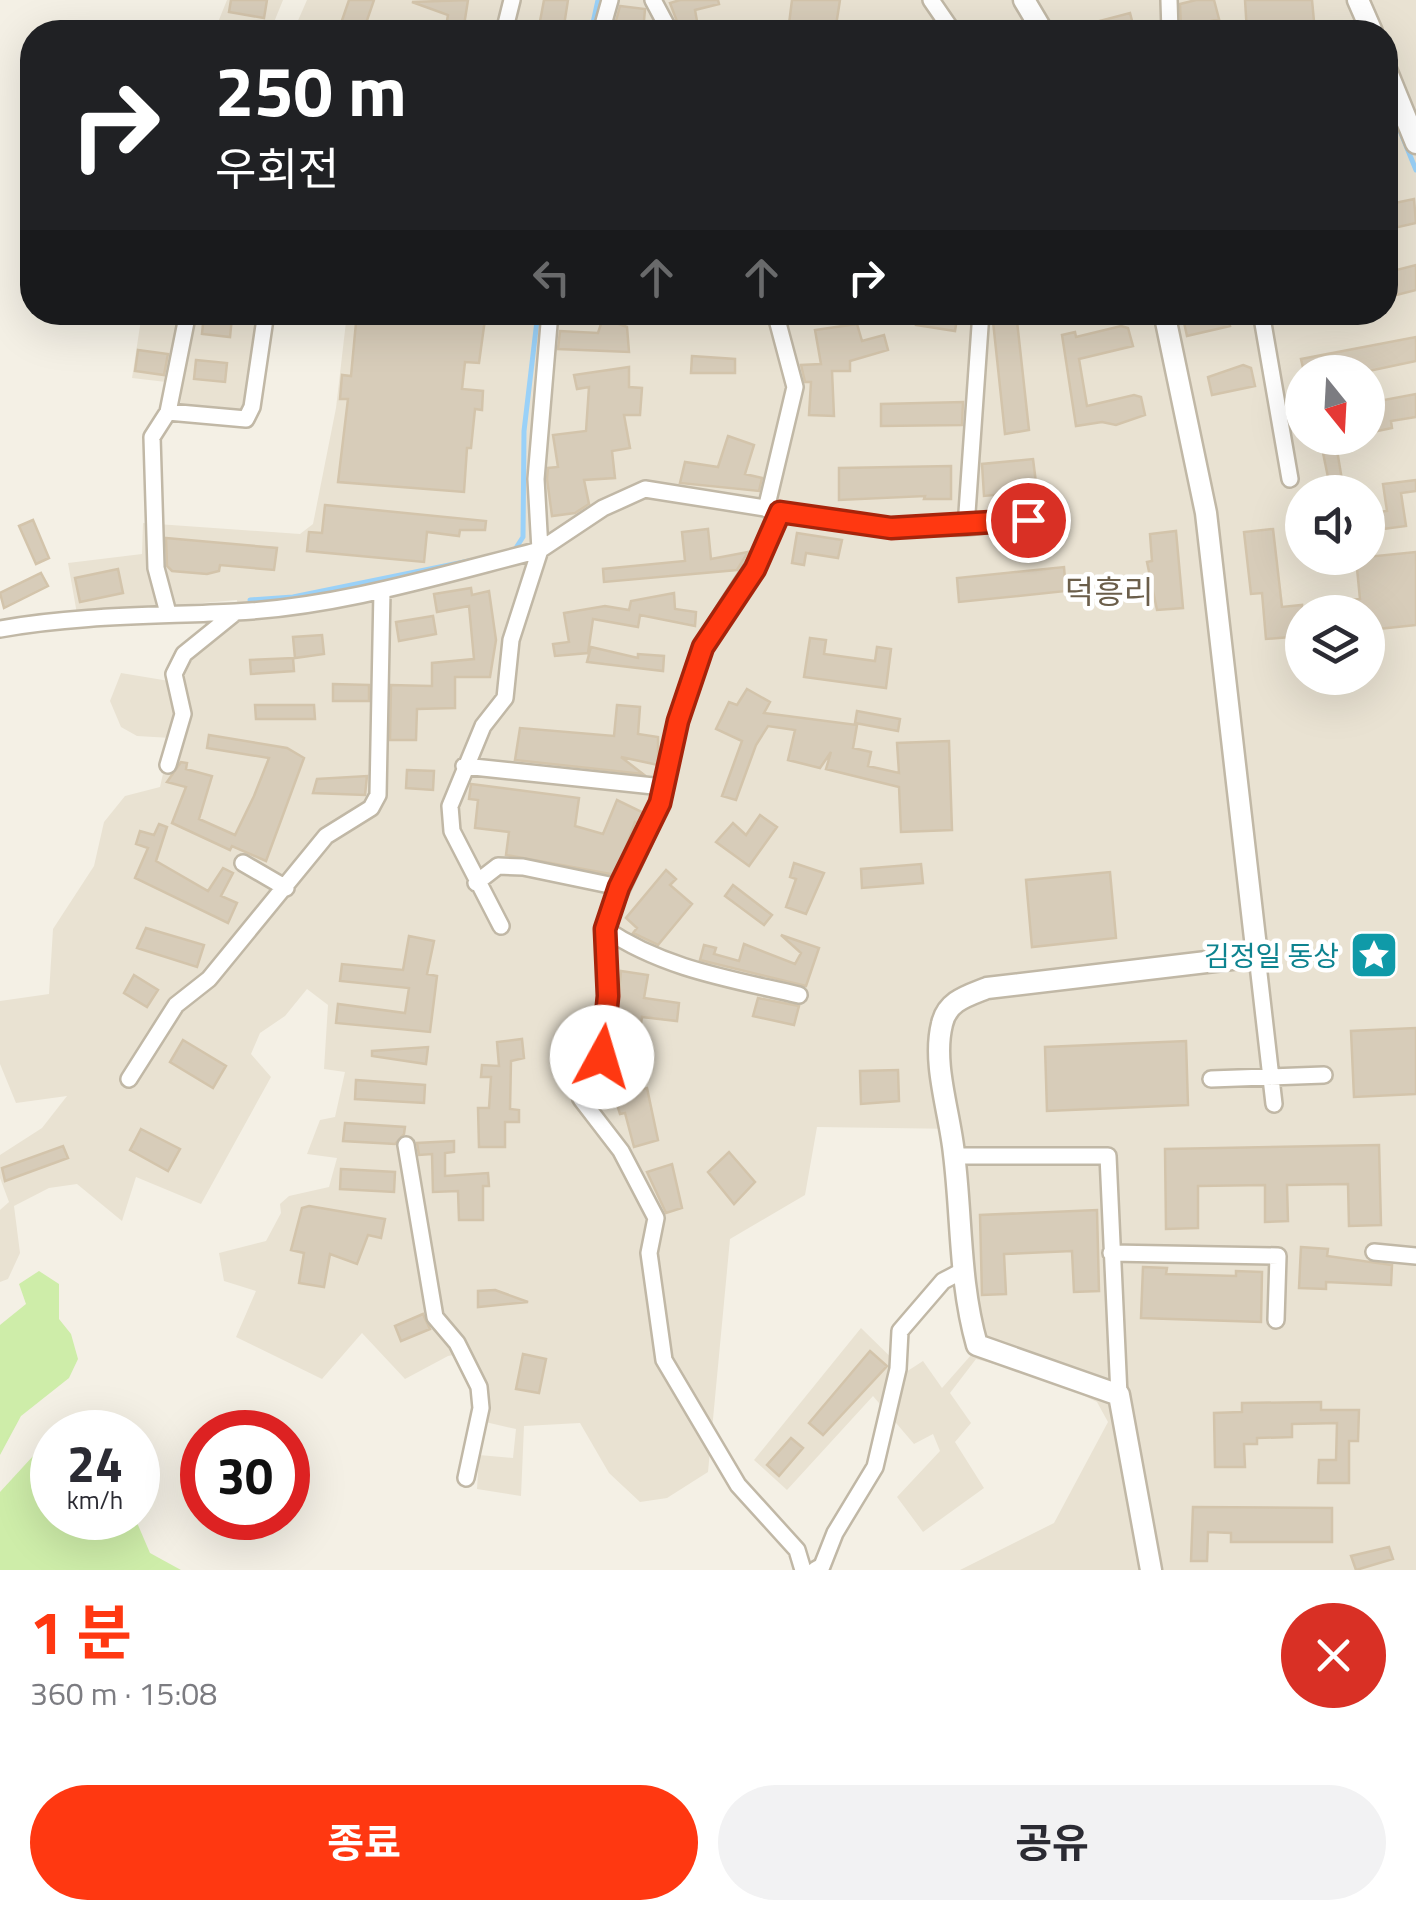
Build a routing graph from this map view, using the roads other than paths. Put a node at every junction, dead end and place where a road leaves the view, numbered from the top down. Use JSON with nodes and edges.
{"nodes":[{"id":1,"x":1398,"y":99,"type":"edge"},
{"id":2,"x":1416,"y":143,"type":"edge"},
{"id":3,"x":185,"y":325,"type":"edge"},
{"id":4,"x":264,"y":325,"type":"edge"},
{"id":5,"x":549,"y":325,"type":"edge"},
{"id":6,"x":778,"y":325,"type":"edge"},
{"id":7,"x":980,"y":325,"type":"edge"},
{"id":8,"x":1167,"y":325,"type":"edge"},
{"id":9,"x":1263,"y":325,"type":"edge"},
{"id":10,"x":168,"y":412,"type":"junction"},
{"id":11,"x":1289,"y":475,"type":"edge"},
{"id":12,"x":773,"y":511,"type":"junction"},
{"id":13,"x":1059,"y":517,"type":"dead end"},
{"id":14,"x":966,"y":527,"type":"junction"},
{"id":15,"x":540,"y":550,"type":"junction"},
{"id":16,"x":382,"y":591,"type":"junction"},
{"id":17,"x":236,"y":612,"type":"junction"},
{"id":18,"x":168,"y":613,"type":"junction"},
{"id":19,"x":0,"y":629,"type":"edge"},
{"id":20,"x":168,"y":765,"type":"dead end"},
{"id":21,"x":464,"y":766,"type":"junction"},
{"id":22,"x":663,"y":786,"type":"junction"},
{"id":23,"x":243,"y":863,"type":"dead end"},
{"id":24,"x":476,"y":882,"type":"junction"},
{"id":25,"x":619,"y":887,"type":"junction"},
{"id":26,"x":286,"y":888,"type":"junction"},
{"id":27,"x":502,"y":926,"type":"dead end"},
{"id":28,"x":605,"y":929,"type":"junction"},
{"id":29,"x":1257,"y":956,"type":"junction"},
{"id":30,"x":799,"y":995,"type":"dead end"},
{"id":31,"x":1324,"y":1075,"type":"dead end"},
{"id":32,"x":1271,"y":1078,"type":"junction"},
{"id":33,"x":129,"y":1079,"type":"dead end"},
{"id":34,"x":1211,"y":1079,"type":"dead end"},
{"id":35,"x":1274,"y":1104,"type":"dead end"},
{"id":36,"x":406,"y":1145,"type":"dead end"},
{"id":37,"x":955,"y":1156,"type":"junction"},
{"id":38,"x":1374,"y":1252,"type":"dead end"},
{"id":39,"x":1111,"y":1253,"type":"junction"},
{"id":40,"x":1416,"y":1256,"type":"edge"},
{"id":41,"x":964,"y":1270,"type":"junction"},
{"id":42,"x":1276,"y":1320,"type":"dead end"},
{"id":43,"x":1119,"y":1395,"type":"junction"},
{"id":44,"x":466,"y":1478,"type":"dead end"},
{"id":45,"x":803,"y":1570,"type":"edge"},
{"id":46,"x":815,"y":1570,"type":"edge"},
{"id":47,"x":1151,"y":1570,"type":"edge"}],
"edges":[{"from":1,"to":2,"type":"street"},
{"from":3,"to":10,"type":"street"},
{"from":4,"to":10,"type":"street"},
{"from":5,"to":15,"type":"street"},
{"from":6,"to":12,"type":"street"},
{"from":7,"to":14,"type":"street"},
{"from":8,"to":29,"type":"street"},
{"from":9,"to":11,"type":"street"},
{"from":10,"to":18,"type":"street"},
{"from":12,"to":14,"type":"street"},
{"from":12,"to":15,"type":"street"},
{"from":12,"to":22,"type":"street"},
{"from":13,"to":14,"type":"street"},
{"from":15,"to":16,"type":"street"},
{"from":15,"to":21,"type":"street"},
{"from":16,"to":17,"type":"street"},
{"from":16,"to":26,"type":"street"},
{"from":17,"to":18,"type":"street"},
{"from":17,"to":20,"type":"street"},
{"from":18,"to":19,"type":"street"},
{"from":21,"to":22,"type":"street"},
{"from":21,"to":24,"type":"street"},
{"from":22,"to":25,"type":"street"},
{"from":23,"to":26,"type":"street"},
{"from":24,"to":25,"type":"street"},
{"from":24,"to":27,"type":"street"},
{"from":25,"to":28,"type":"street"},
{"from":26,"to":33,"type":"street"},
{"from":28,"to":30,"type":"street"},
{"from":28,"to":45,"type":"street"},
{"from":29,"to":32,"type":"street"},
{"from":29,"to":37,"type":"street"},
{"from":31,"to":32,"type":"street"},
{"from":32,"to":34,"type":"street"},
{"from":32,"to":35,"type":"street"},
{"from":36,"to":44,"type":"street"},
{"from":37,"to":39,"type":"street"},
{"from":37,"to":41,"type":"street"},
{"from":38,"to":40,"type":"street"},
{"from":39,"to":42,"type":"street"},
{"from":39,"to":43,"type":"street"},
{"from":41,"to":43,"type":"street"},
{"from":41,"to":46,"type":"street"},
{"from":43,"to":47,"type":"street"}]}
